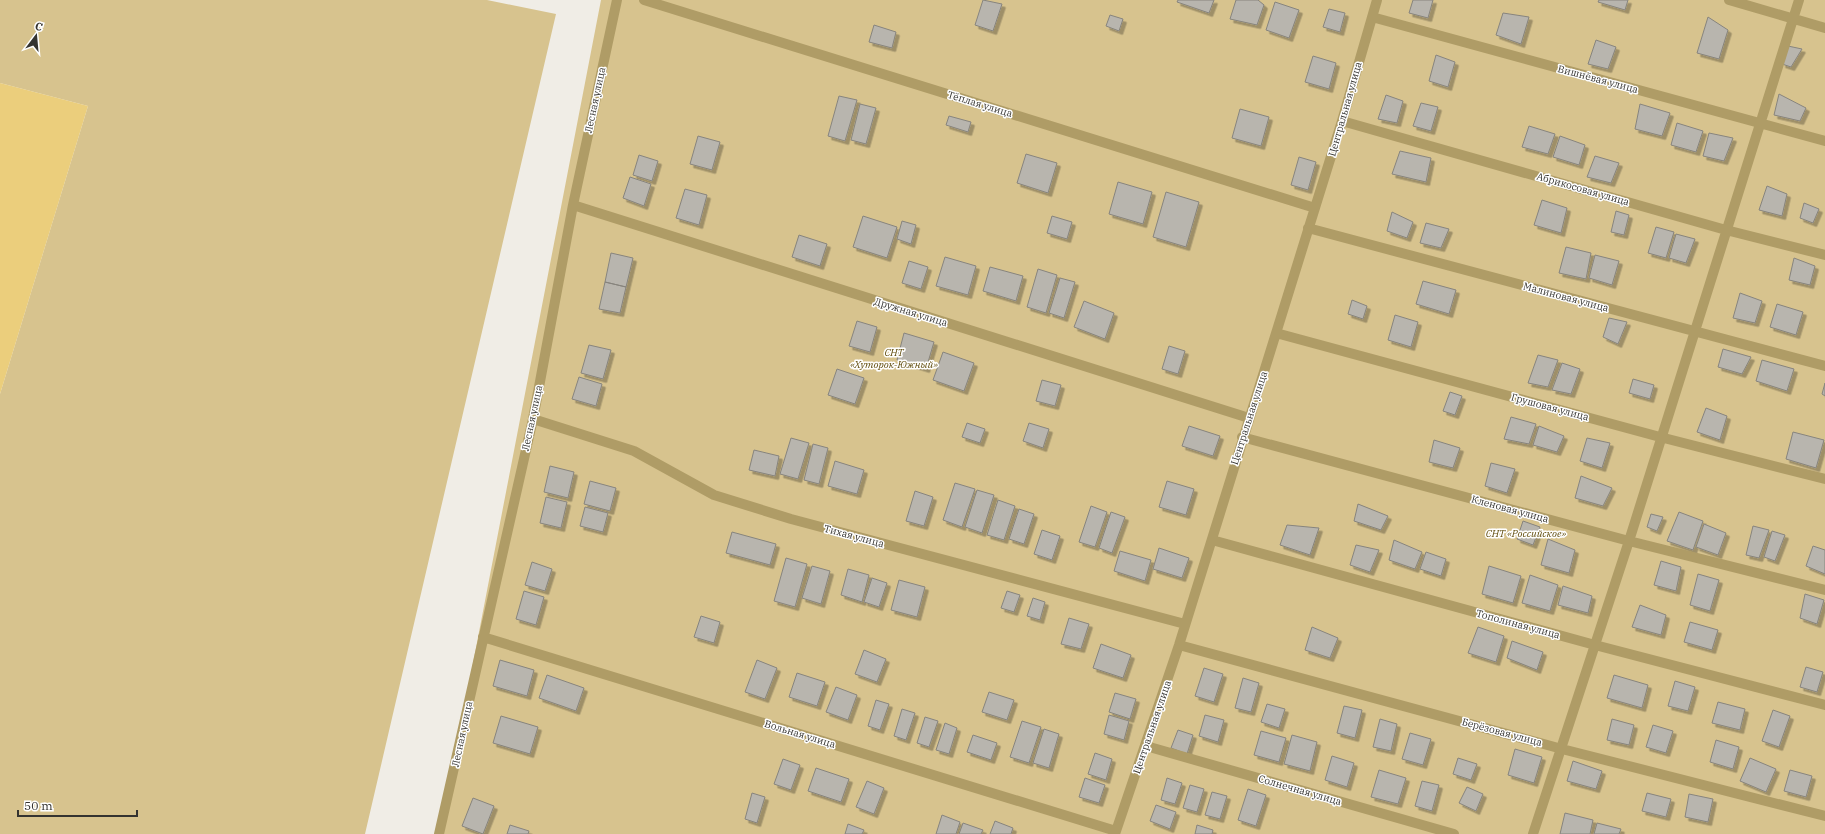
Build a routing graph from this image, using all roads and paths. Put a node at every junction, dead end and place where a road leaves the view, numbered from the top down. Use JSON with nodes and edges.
{"nodes":[{"id":1,"x":617,"y":0,"type":"edge"},
{"id":2,"x":644,"y":0,"type":"edge"},
{"id":3,"x":1377,"y":0,"type":"edge"},
{"id":4,"x":1729,"y":0,"type":"edge"},
{"id":5,"x":1799,"y":0,"type":"edge"},
{"id":6,"x":1372,"y":17,"type":"junction"},
{"id":7,"x":1793,"y":20,"type":"junction"},
{"id":8,"x":1825,"y":28,"type":"edge"},
{"id":9,"x":1342,"y":121,"type":"junction"},
{"id":10,"x":1759,"y":124,"type":"junction"},
{"id":11,"x":1825,"y":141,"type":"edge"},
{"id":12,"x":573,"y":205,"type":"junction"},
{"id":13,"x":1315,"y":208,"type":"junction"},
{"id":14,"x":1308,"y":228,"type":"junction"},
{"id":15,"x":1726,"y":230,"type":"junction"},
{"id":16,"x":1825,"y":255,"type":"edge"},
{"id":17,"x":1694,"y":331,"type":"junction"},
{"id":18,"x":1276,"y":333,"type":"junction"},
{"id":19,"x":1825,"y":366,"type":"edge"},
{"id":20,"x":1249,"y":418,"type":"junction"},
{"id":21,"x":533,"y":419,"type":"junction"},
{"id":22,"x":1242,"y":437,"type":"junction"},
{"id":23,"x":1660,"y":437,"type":"junction"},
{"id":24,"x":1825,"y":479,"type":"edge"},
{"id":25,"x":1212,"y":540,"type":"junction"},
{"id":26,"x":1629,"y":540,"type":"junction"},
{"id":27,"x":1825,"y":590,"type":"edge"},
{"id":28,"x":1185,"y":624,"type":"junction"},
{"id":29,"x":483,"y":637,"type":"junction"},
{"id":30,"x":1179,"y":644,"type":"junction"},
{"id":31,"x":1595,"y":645,"type":"junction"},
{"id":32,"x":1825,"y":705,"type":"edge"},
{"id":33,"x":1146,"y":746,"type":"junction"},
{"id":34,"x":1562,"y":749,"type":"junction"},
{"id":35,"x":1825,"y":816,"type":"edge"},
{"id":36,"x":1116,"y":832,"type":"edge"},
{"id":37,"x":439,"y":834,"type":"edge"},
{"id":38,"x":1454,"y":834,"type":"edge"},
{"id":39,"x":1533,"y":834,"type":"edge"}],
"edges":[{"from":1,"to":12,"type":"street","name":"Лесная улица"},
{"from":2,"to":13,"type":"street","name":"Тёплая улица"},
{"from":3,"to":6,"type":"street","name":"Центральная улица"},
{"from":4,"to":7,"type":"street"},
{"from":5,"to":7,"type":"street"},
{"from":6,"to":9,"type":"street","name":"Центральная улица"},
{"from":6,"to":10,"type":"street","name":"Вишнёвая улица"},
{"from":7,"to":8,"type":"street"},
{"from":7,"to":10,"type":"street"},
{"from":9,"to":13,"type":"street","name":"Центральная улица"},
{"from":9,"to":15,"type":"street","name":"Абрикосовая улица"},
{"from":10,"to":11,"type":"street","name":"Вишнёвая улица"},
{"from":10,"to":15,"type":"street"},
{"from":12,"to":20,"type":"street","name":"Дружная улица"},
{"from":12,"to":21,"type":"street","name":"Лесная улица"},
{"from":13,"to":14,"type":"street","name":"Центральная улица"},
{"from":14,"to":17,"type":"street","name":"Малиновая улица"},
{"from":14,"to":18,"type":"street","name":"Центральная улица"},
{"from":15,"to":16,"type":"street","name":"Абрикосовая улица"},
{"from":15,"to":17,"type":"street"},
{"from":17,"to":19,"type":"street","name":"Малиновая улица"},
{"from":17,"to":23,"type":"street"},
{"from":18,"to":20,"type":"street","name":"Центральная улица"},
{"from":18,"to":23,"type":"street","name":"Грушовая улица"},
{"from":20,"to":22,"type":"street","name":"Центральная улица"},
{"from":21,"to":28,"type":"street","name":"Тихая улица"},
{"from":21,"to":29,"type":"street","name":"Лесная улица"},
{"from":22,"to":25,"type":"street","name":"Центральная улица"},
{"from":22,"to":26,"type":"street","name":"Кленовая улица"},
{"from":23,"to":24,"type":"street","name":"Грушовая улица"},
{"from":23,"to":26,"type":"street"},
{"from":25,"to":28,"type":"street","name":"Центральная улица"},
{"from":25,"to":31,"type":"street","name":"Тополиная улица"},
{"from":26,"to":27,"type":"street","name":"Кленовая улица"},
{"from":26,"to":31,"type":"street"},
{"from":28,"to":30,"type":"street","name":"Центральная улица"},
{"from":29,"to":36,"type":"street","name":"Вольная улица"},
{"from":29,"to":37,"type":"street","name":"Лесная улица"},
{"from":30,"to":33,"type":"street","name":"Центральная улица"},
{"from":30,"to":34,"type":"street","name":"Берёзовая улица"},
{"from":31,"to":32,"type":"street","name":"Тополиная улица"},
{"from":31,"to":34,"type":"street"},
{"from":33,"to":36,"type":"street","name":"Центральная улица"},
{"from":33,"to":38,"type":"street","name":"Солнечная улица"},
{"from":34,"to":35,"type":"street","name":"Берёзовая улица"},
{"from":34,"to":39,"type":"street"}]}
